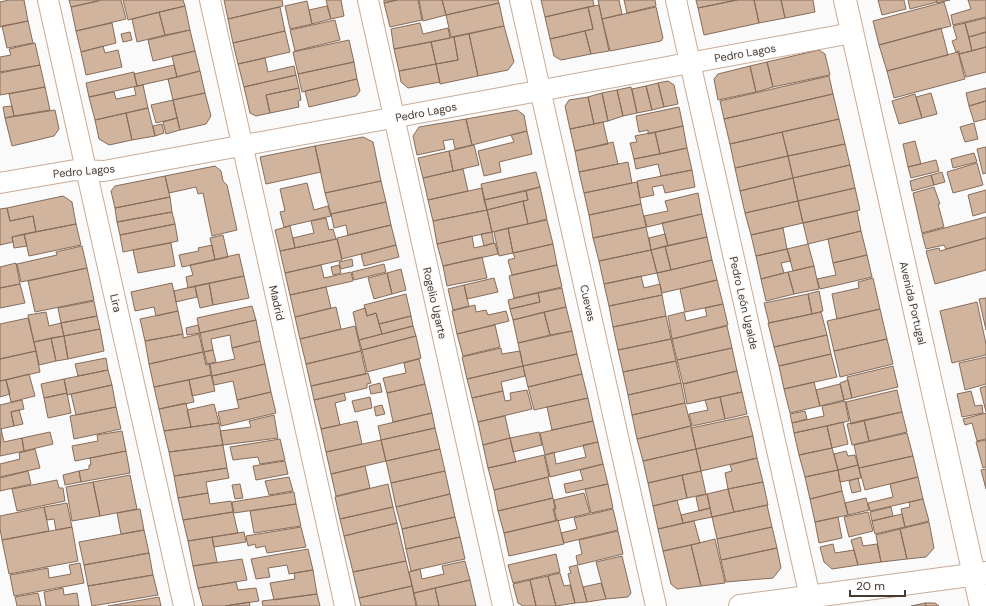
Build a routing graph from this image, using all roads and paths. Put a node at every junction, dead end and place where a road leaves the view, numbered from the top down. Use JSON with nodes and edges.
{"nodes":[{"id":1,"x":48,"y":0,"type":"edge"},
{"id":2,"x":210,"y":0,"type":"edge"},
{"id":3,"x":368,"y":0,"type":"edge"},
{"id":4,"x":520,"y":0,"type":"edge"},
{"id":5,"x":676,"y":0,"type":"edge"},
{"id":6,"x":845,"y":0,"type":"edge"},
{"id":7,"x":852,"y":33,"type":"junction"},
{"id":8,"x":690,"y":63,"type":"junction"},
{"id":9,"x":540,"y":90,"type":"junction"},
{"id":10,"x":394,"y":118,"type":"junction"},
{"id":11,"x":242,"y":145,"type":"junction"},
{"id":12,"x":86,"y":170,"type":"junction"},
{"id":13,"x":0,"y":183,"type":"edge"},
{"id":14,"x":980,"y":574,"type":"edge"},
{"id":15,"x":811,"y":601,"type":"edge"},
{"id":16,"x":184,"y":606,"type":"edge"},
{"id":17,"x":346,"y":606,"type":"edge"},
{"id":18,"x":503,"y":606,"type":"edge"},
{"id":19,"x":656,"y":606,"type":"edge"},
{"id":20,"x":740,"y":606,"type":"edge"},
{"id":21,"x":981,"y":606,"type":"edge"}],
"edges":[{"from":1,"to":12,"type":"street","name":"Lira"},
{"from":2,"to":11,"type":"street","name":"Madrid"},
{"from":3,"to":10,"type":"street","name":"Rogelio Ugarte"},
{"from":4,"to":9,"type":"street","name":"Cuevas"},
{"from":5,"to":8,"type":"street","name":"Pedro León Ugalde"},
{"from":6,"to":7,"type":"street","name":"Avenida Portugal"},
{"from":7,"to":8,"type":"street","name":"Pedro Lagos"},
{"from":7,"to":14,"type":"street","name":"Avenida Portugal"},
{"from":8,"to":9,"type":"street","name":"Pedro Lagos"},
{"from":8,"to":15,"type":"street","name":"Pedro León Ugalde"},
{"from":9,"to":10,"type":"street","name":"Pedro Lagos"},
{"from":9,"to":19,"type":"street","name":"Cuevas"},
{"from":10,"to":11,"type":"street","name":"Pedro Lagos"},
{"from":10,"to":18,"type":"street","name":"Rogelio Ugarte"},
{"from":11,"to":12,"type":"street","name":"Pedro Lagos"},
{"from":11,"to":17,"type":"street","name":"Madrid"},
{"from":12,"to":13,"type":"street","name":"Pedro Lagos"},
{"from":12,"to":16,"type":"street","name":"Lira"},
{"from":14,"to":15,"type":"street"},
{"from":14,"to":21,"type":"street","name":"Avenida Portugal"},
{"from":15,"to":20,"type":"street"}]}
